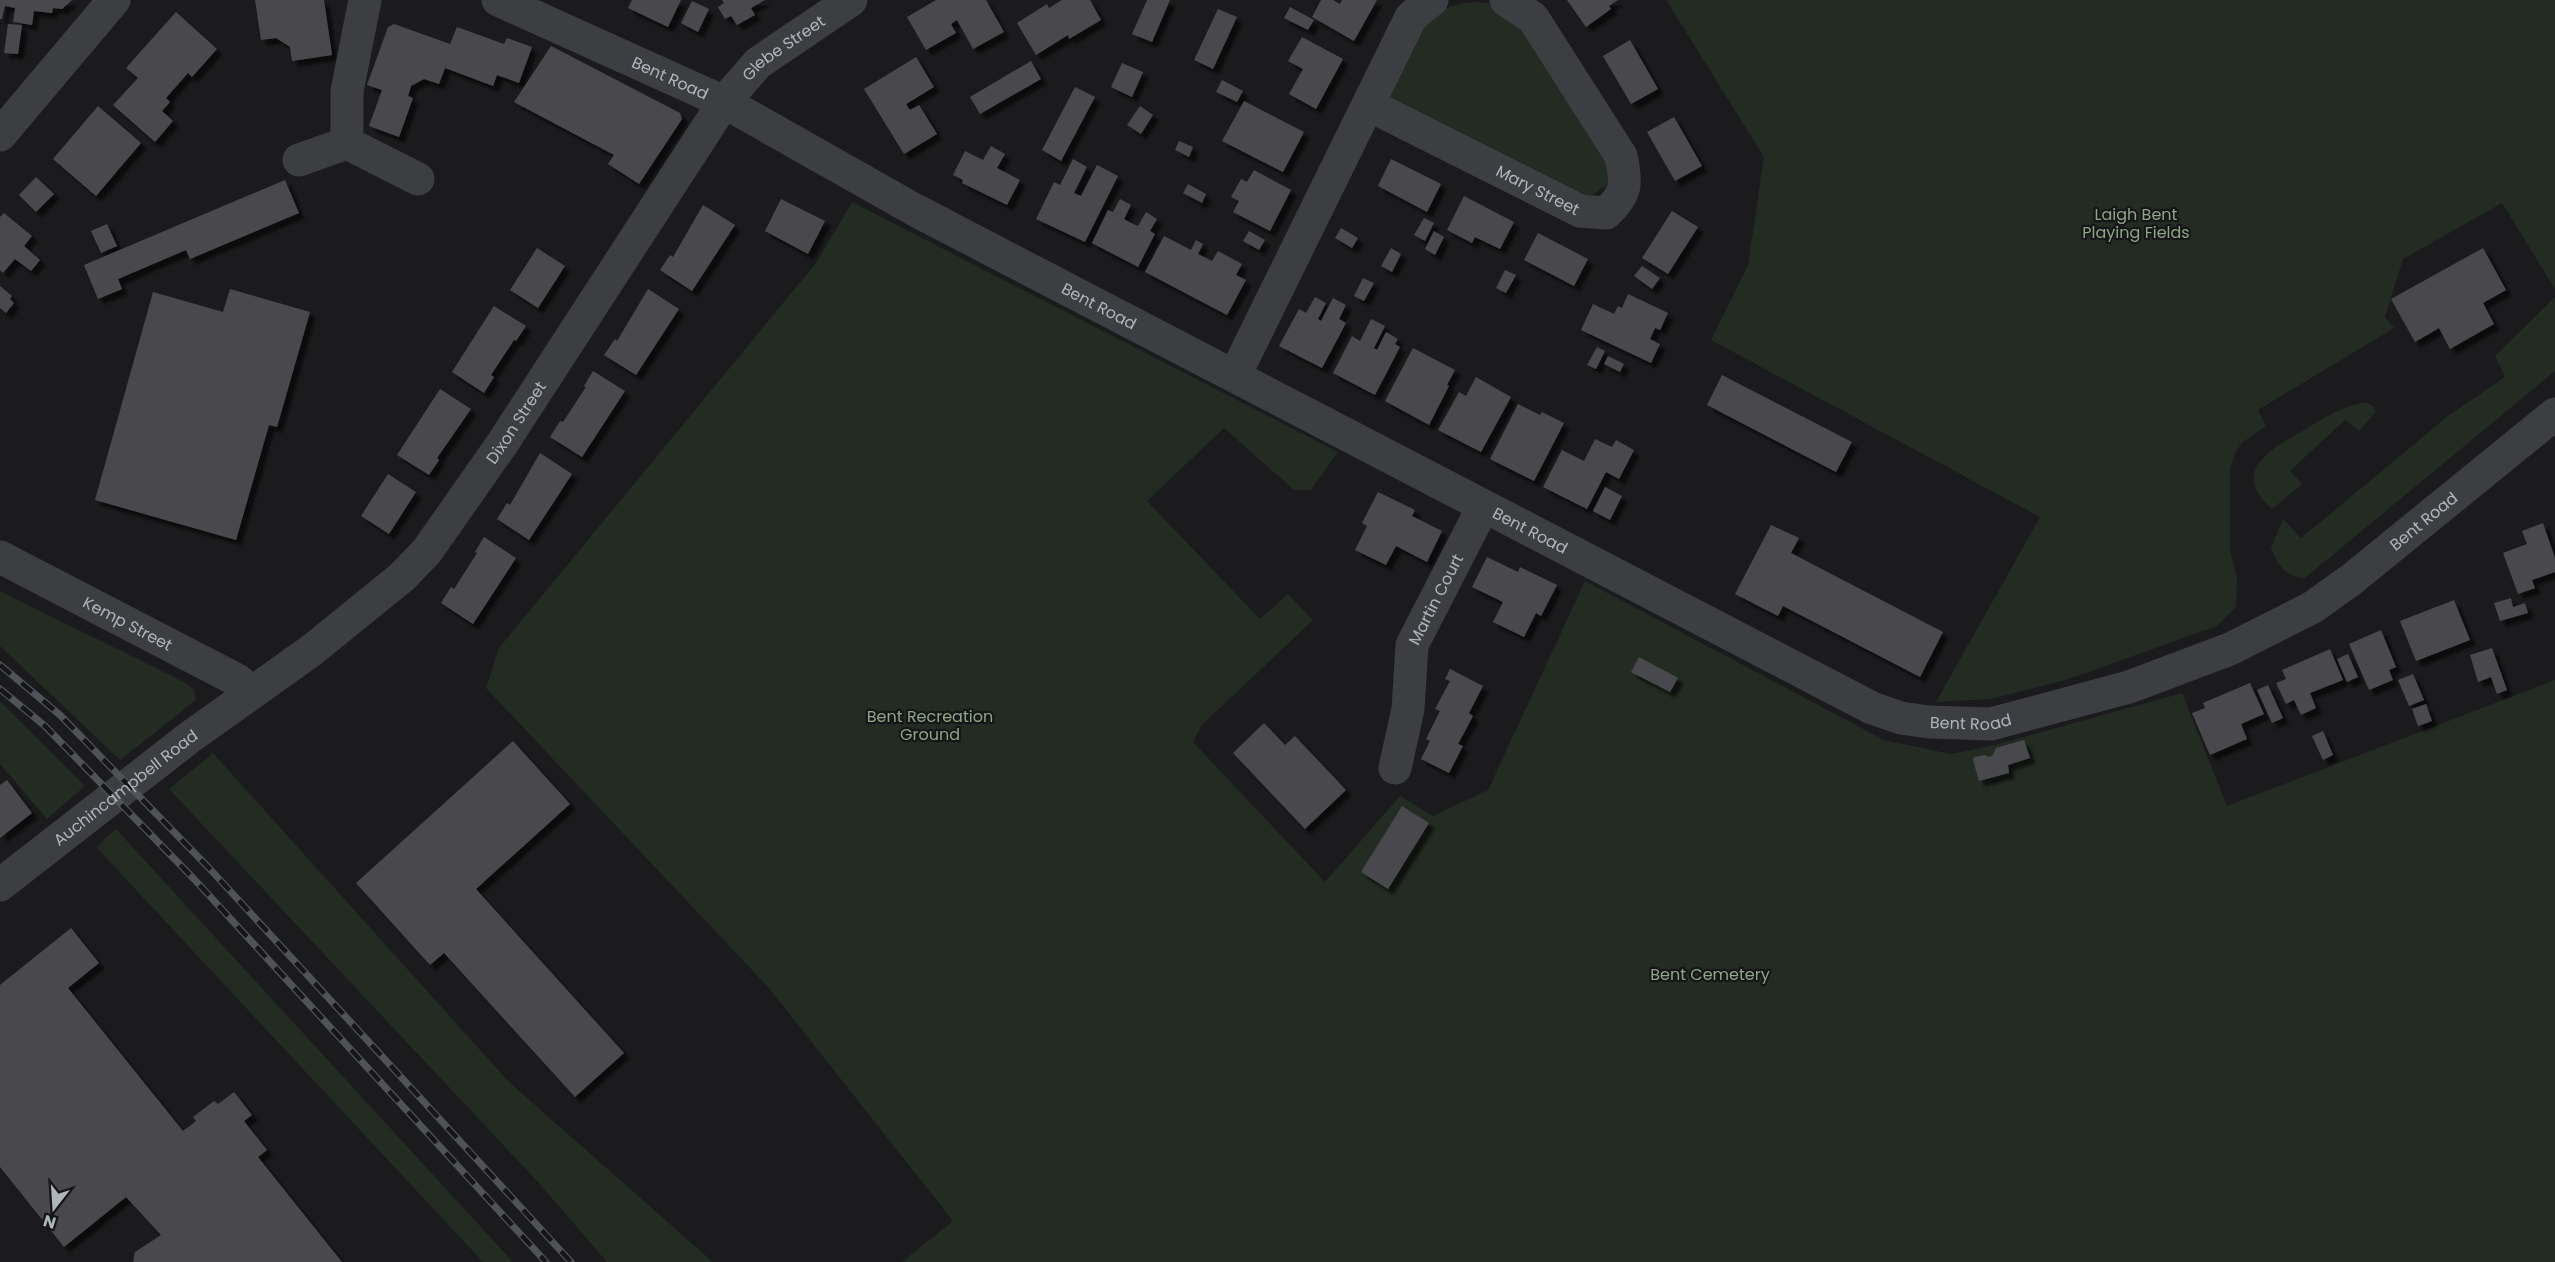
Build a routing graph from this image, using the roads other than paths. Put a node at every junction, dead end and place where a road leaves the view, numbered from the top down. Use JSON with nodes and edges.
{"nodes":[{"id":1,"x":114,"y":0,"type":"edge"},
{"id":2,"x":364,"y":0,"type":"edge"},
{"id":3,"x":498,"y":0,"type":"edge"},
{"id":4,"x":1432,"y":0,"type":"edge"},
{"id":5,"x":1506,"y":0,"type":"edge"},
{"id":6,"x":843,"y":2,"type":"edge"},
{"id":7,"x":724,"y":102,"type":"junction"},
{"id":8,"x":1369,"y":105,"type":"junction"},
{"id":9,"x":0,"y":135,"type":"edge"},
{"id":10,"x":347,"y":143,"type":"junction"},
{"id":11,"x":299,"y":160,"type":"dead end"},
{"id":12,"x":418,"y":179,"type":"dead end"},
{"id":13,"x":1235,"y":375,"type":"junction"},
{"id":14,"x":2555,"y":414,"type":"edge"},
{"id":15,"x":1483,"y":507,"type":"junction"},
{"id":16,"x":0,"y":557,"type":"edge"},
{"id":17,"x":252,"y":692,"type":"junction"},
{"id":18,"x":1395,"y":768,"type":"dead end"},
{"id":19,"x":0,"y":885,"type":"edge"}],
"edges":[{"from":1,"to":9,"type":"street"},
{"from":2,"to":10,"type":"street"},
{"from":3,"to":7,"type":"street","name":"Bent Road"},
{"from":4,"to":8,"type":"street"},
{"from":5,"to":8,"type":"street","name":"Mary Street"},
{"from":6,"to":7,"type":"street","name":"Glebe Street"},
{"from":7,"to":13,"type":"street","name":"Bent Road"},
{"from":7,"to":17,"type":"street","name":"Dixon Street"},
{"from":8,"to":13,"type":"street"},
{"from":10,"to":11,"type":"street"},
{"from":10,"to":12,"type":"street"},
{"from":13,"to":15,"type":"street","name":"Bent Road"},
{"from":14,"to":15,"type":"street","name":"Bent Road"},
{"from":15,"to":18,"type":"street","name":"Martin Court"},
{"from":16,"to":17,"type":"street","name":"Kemp Street"},
{"from":17,"to":19,"type":"street","name":"Auchincampbell Road"}]}
